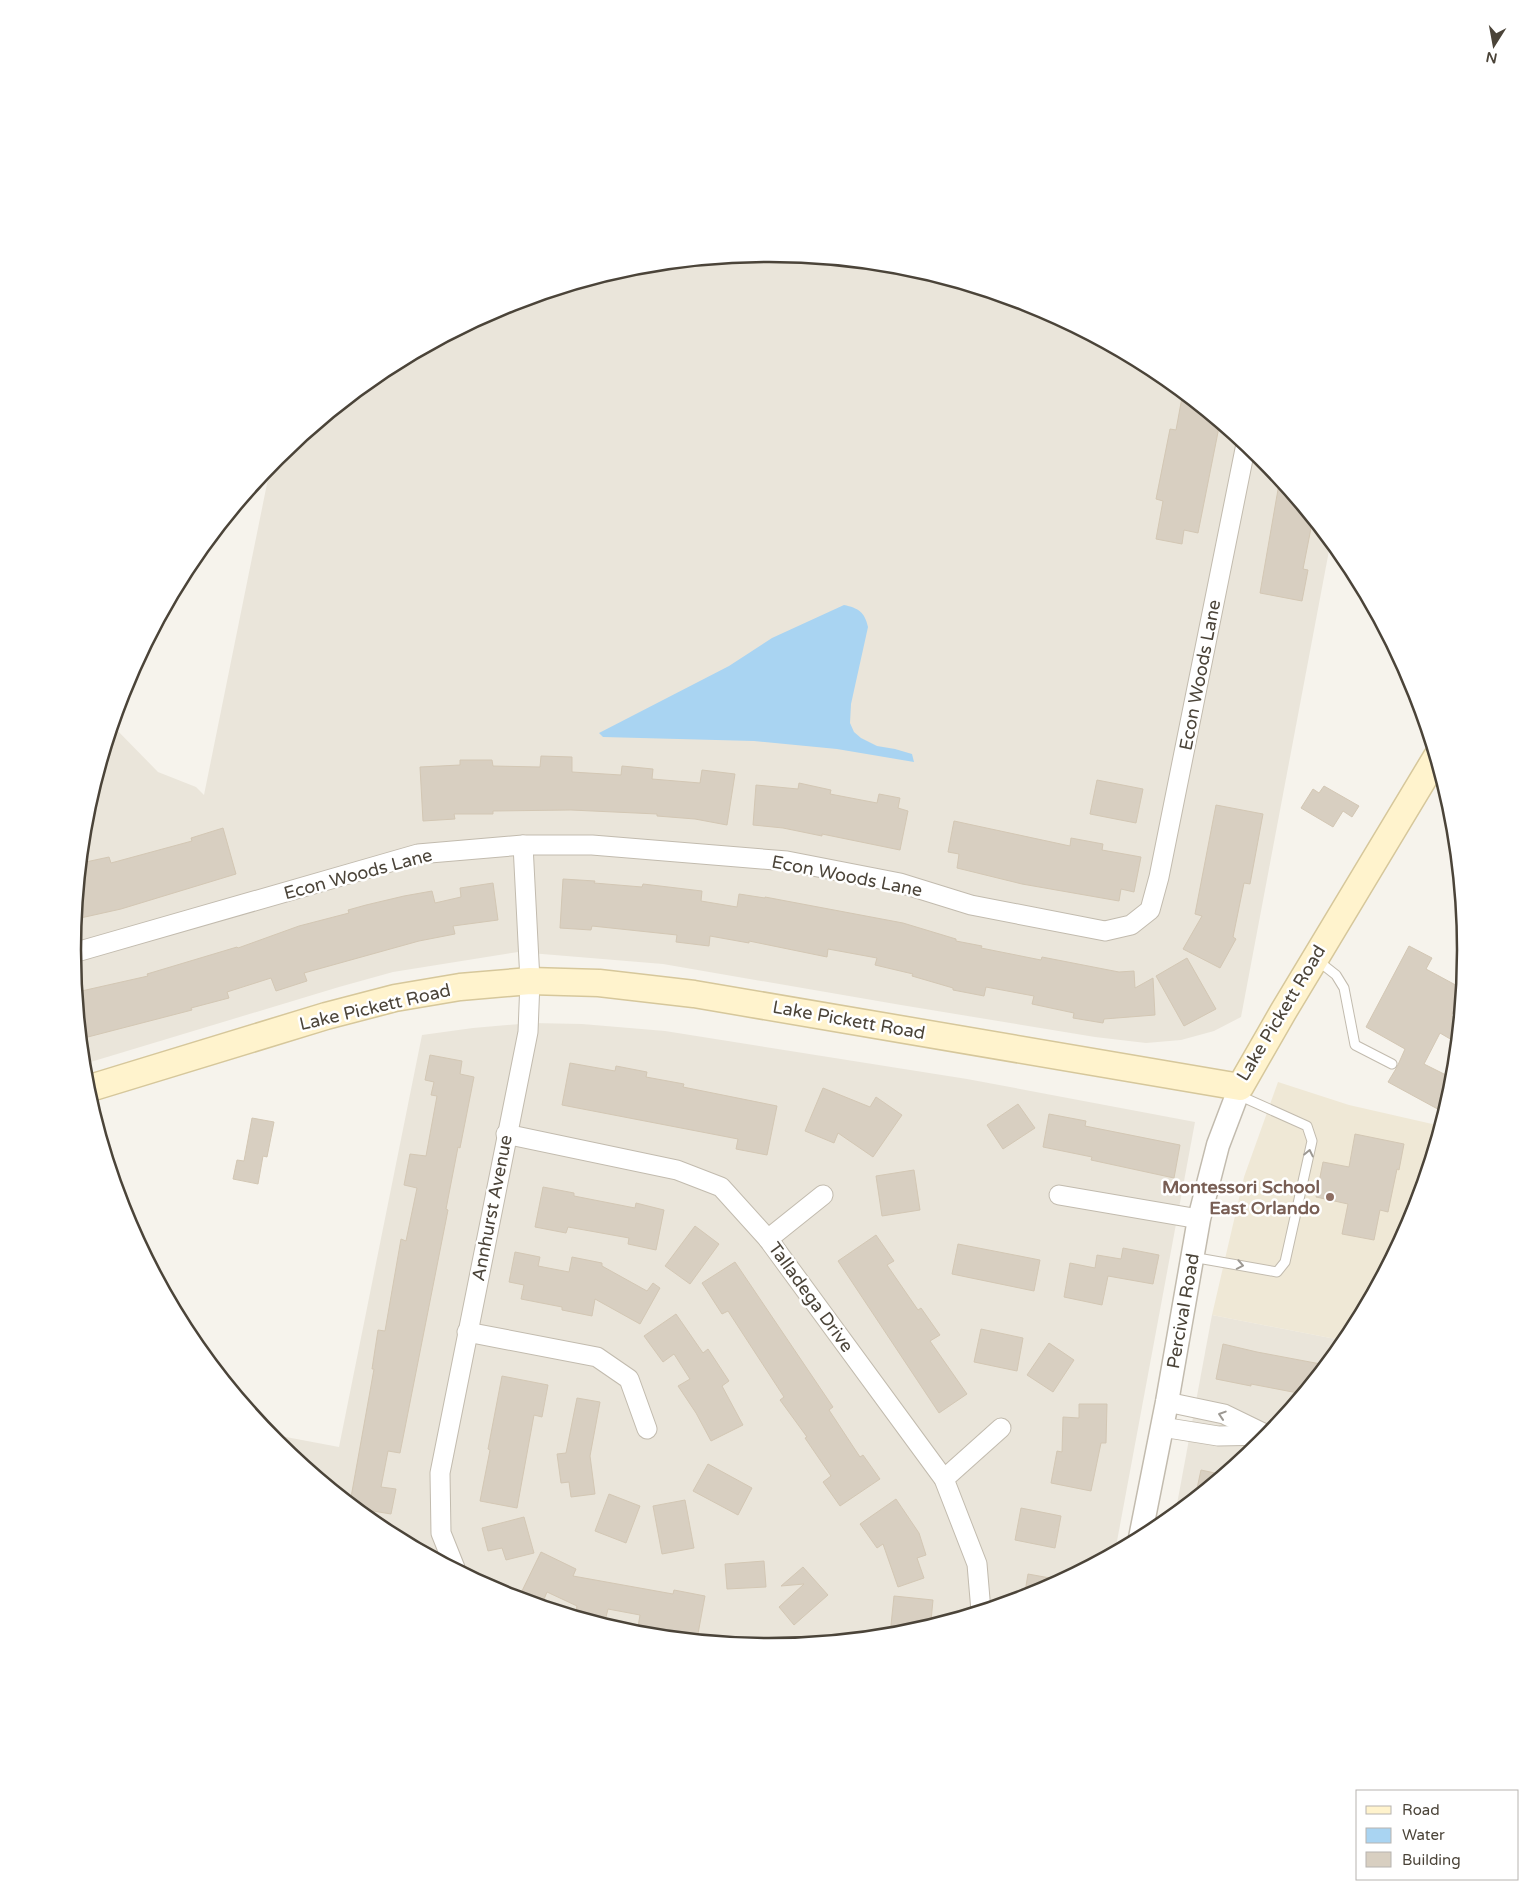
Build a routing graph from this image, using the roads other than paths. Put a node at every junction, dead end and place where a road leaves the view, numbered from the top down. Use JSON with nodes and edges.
{"nodes":[{"id":1,"x":1244,"y":452,"type":"edge"},
{"id":2,"x":1432,"y":765,"type":"edge"},
{"id":3,"x":523,"y":845,"type":"junction"},
{"id":4,"x":81,"y":951,"type":"edge"},
{"id":5,"x":1315,"y":958,"type":"junction"},
{"id":6,"x":530,"y":981,"type":"junction"},
{"id":7,"x":1392,"y":1064,"type":"dead end"},
{"id":8,"x":95,"y":1087,"type":"edge"},
{"id":9,"x":1239,"y":1091,"type":"junction"},
{"id":10,"x":506,"y":1134,"type":"junction"},
{"id":11,"x":822,"y":1196,"type":"dead end"},
{"id":12,"x":1059,"y":1196,"type":"dead end"},
{"id":13,"x":1199,"y":1219,"type":"junction"},
{"id":14,"x":768,"y":1239,"type":"junction"},
{"id":15,"x":1192,"y":1257,"type":"junction"},
{"id":16,"x":467,"y":1332,"type":"junction"},
{"id":17,"x":1167,"y":1402,"type":"junction"},
{"id":18,"x":1162,"y":1426,"type":"junction"},
{"id":19,"x":1001,"y":1428,"type":"dead end"},
{"id":20,"x":647,"y":1429,"type":"dead end"},
{"id":21,"x":1261,"y":1432,"type":"edge"},
{"id":22,"x":1258,"y":1435,"type":"edge"},
{"id":23,"x":944,"y":1479,"type":"junction"},
{"id":24,"x":1142,"y":1528,"type":"edge"},
{"id":25,"x":451,"y":1560,"type":"edge"},
{"id":26,"x":981,"y":1605,"type":"edge"}],
"edges":[{"from":1,"to":3,"type":"street","name":"Econ Woods Lane"},
{"from":2,"to":5,"type":"main road","name":"Lake Pickett Road"},
{"from":3,"to":4,"type":"street","name":"Econ Woods Lane"},
{"from":3,"to":6,"type":"street","name":"Annhurst Avenue"},
{"from":5,"to":7,"type":"lane"},
{"from":5,"to":9,"type":"main road","name":"Lake Pickett Road"},
{"from":6,"to":8,"type":"main road","name":"Lake Pickett Road"},
{"from":6,"to":9,"type":"main road","name":"Lake Pickett Road"},
{"from":6,"to":10,"type":"street","name":"Annhurst Avenue"},
{"from":9,"to":13,"type":"street","name":"Percival Road"},
{"from":15,"to":9,"type":"lane","one_way":true},
{"from":10,"to":14,"type":"street","name":"Talladega Drive"},
{"from":10,"to":16,"type":"street","name":"Annhurst Avenue"},
{"from":11,"to":14,"type":"street"},
{"from":12,"to":13,"type":"street"},
{"from":13,"to":15,"type":"street","name":"Percival Road"},
{"from":14,"to":23,"type":"street","name":"Talladega Drive"},
{"from":15,"to":17,"type":"street","name":"Percival Road"},
{"from":16,"to":20,"type":"street"},
{"from":16,"to":25,"type":"street","name":"Annhurst Avenue"},
{"from":17,"to":18,"type":"street","name":"Percival Road"},
{"from":21,"to":17,"type":"street","one_way":true},
{"from":18,"to":22,"type":"street"},
{"from":18,"to":24,"type":"street","name":"Percival Road"},
{"from":19,"to":23,"type":"street"},
{"from":23,"to":26,"type":"street","name":"Talladega Drive"}]}
